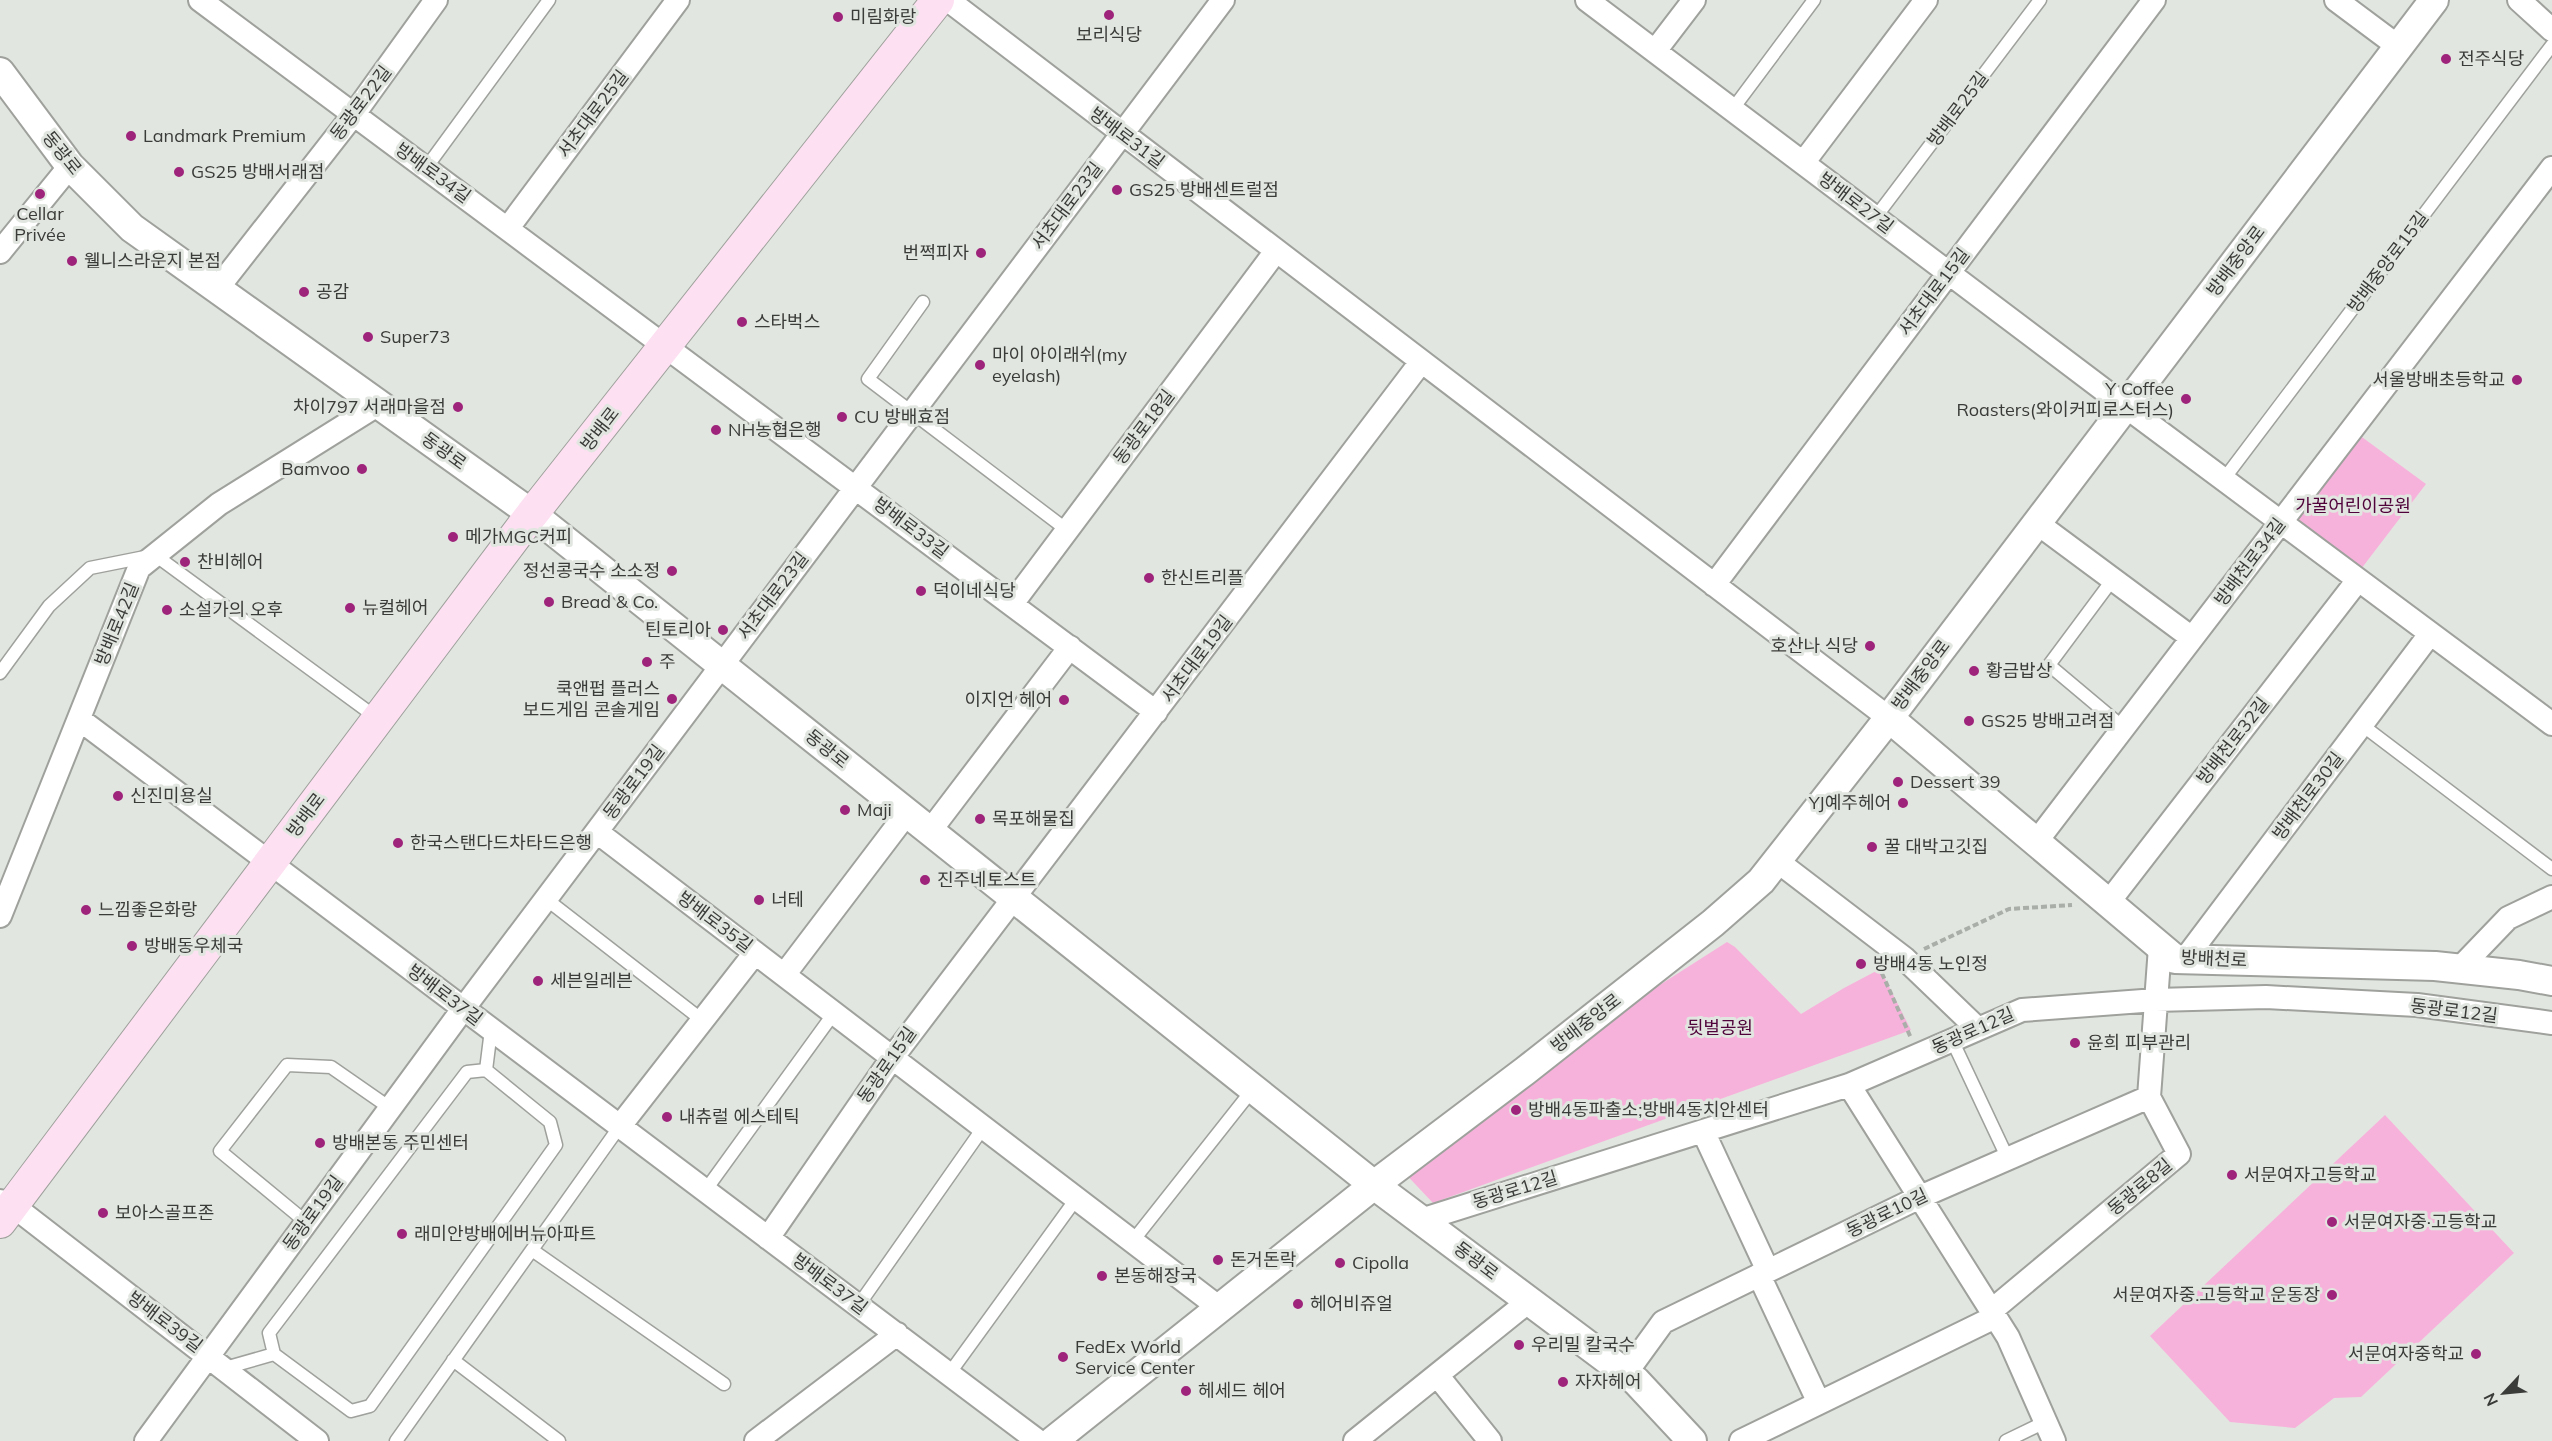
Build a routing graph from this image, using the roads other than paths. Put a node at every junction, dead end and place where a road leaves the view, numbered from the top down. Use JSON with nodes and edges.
{"nodes":[{"id":1,"x":200,"y":0,"type":"edge"},
{"id":2,"x":436,"y":0,"type":"edge"},
{"id":3,"x":549,"y":0,"type":"edge"},
{"id":4,"x":678,"y":0,"type":"edge"},
{"id":5,"x":938,"y":0,"type":"edge"},
{"id":6,"x":948,"y":0,"type":"edge"},
{"id":7,"x":1223,"y":0,"type":"edge"},
{"id":8,"x":1587,"y":0,"type":"edge"},
{"id":9,"x":1694,"y":0,"type":"edge"},
{"id":10,"x":1814,"y":0,"type":"edge"},
{"id":11,"x":1926,"y":0,"type":"edge"},
{"id":12,"x":2040,"y":0,"type":"edge"},
{"id":13,"x":2154,"y":0,"type":"edge"},
{"id":14,"x":2336,"y":0,"type":"edge"},
{"id":15,"x":2434,"y":0,"type":"edge"},
{"id":16,"x":2519,"y":0,"type":"edge"},
{"id":17,"x":2552,"y":30,"type":"edge"},
{"id":18,"x":2552,"y":45,"type":"edge"},
{"id":19,"x":2399,"y":47,"type":"junction"},
{"id":20,"x":1655,"y":51,"type":"junction"},
{"id":21,"x":0,"y":72,"type":"edge"},
{"id":22,"x":1732,"y":110,"type":"junction"},
{"id":23,"x":354,"y":114,"type":"junction"},
{"id":24,"x":1122,"y":134,"type":"junction"},
{"id":25,"x":1803,"y":163,"type":"junction"},
{"id":26,"x":70,"y":166,"type":"junction"},
{"id":27,"x":426,"y":168,"type":"junction"},
{"id":28,"x":2552,"y":168,"type":"edge"},
{"id":29,"x":1875,"y":218,"type":"junction"},
{"id":30,"x":508,"y":228,"type":"junction"},
{"id":31,"x":1276,"y":251,"type":"junction"},
{"id":32,"x":0,"y":252,"type":"edge"},
{"id":33,"x":1949,"y":273,"type":"junction"},
{"id":34,"x":217,"y":289,"type":"junction"},
{"id":35,"x":923,"y":302,"type":"dead end"},
{"id":36,"x":666,"y":345,"type":"junction"},
{"id":37,"x":1422,"y":362,"type":"junction"},
{"id":38,"x":379,"y":404,"type":"junction"},
{"id":39,"x":2125,"y":406,"type":"junction"},
{"id":40,"x":911,"y":412,"type":"junction"},
{"id":41,"x":2224,"y":480,"type":"junction"},
{"id":42,"x":855,"y":486,"type":"junction"},
{"id":43,"x":532,"y":514,"type":"junction"},
{"id":44,"x":2280,"y":522,"type":"junction"},
{"id":45,"x":2037,"y":523,"type":"junction"},
{"id":46,"x":1067,"y":530,"type":"junction"},
{"id":47,"x":155,"y":555,"type":"junction"},
{"id":48,"x":2113,"y":579,"type":"junction"},
{"id":49,"x":2358,"y":580,"type":"junction"},
{"id":50,"x":1714,"y":585,"type":"junction"},
{"id":51,"x":1012,"y":604,"type":"junction"},
{"id":52,"x":2430,"y":633,"type":"junction"},
{"id":53,"x":2192,"y":638,"type":"junction"},
{"id":54,"x":1070,"y":647,"type":"junction"},
{"id":55,"x":722,"y":665,"type":"junction"},
{"id":56,"x":0,"y":673,"type":"edge"},
{"id":57,"x":1156,"y":712,"type":"junction"},
{"id":58,"x":1889,"y":718,"type":"junction"},
{"id":59,"x":79,"y":719,"type":"junction"},
{"id":60,"x":378,"y":719,"type":"junction"},
{"id":61,"x":2552,"y":724,"type":"edge"},
{"id":62,"x":2362,"y":725,"type":"junction"},
{"id":63,"x":2124,"y":728,"type":"junction"},
{"id":64,"x":907,"y":813,"type":"junction"},
{"id":65,"x":930,"y":831,"type":"junction"},
{"id":66,"x":597,"y":832,"type":"junction"},
{"id":67,"x":2037,"y":842,"type":"junction"},
{"id":68,"x":1777,"y":861,"type":"junction"},
{"id":69,"x":270,"y":863,"type":"junction"},
{"id":70,"x":2552,"y":869,"type":"edge"},
{"id":71,"x":5,"y":886,"type":"edge"},
{"id":72,"x":1012,"y":897,"type":"junction"},
{"id":73,"x":2552,"y":897,"type":"edge"},
{"id":74,"x":546,"y":899,"type":"junction"},
{"id":75,"x":2108,"y":903,"type":"junction"},
{"id":76,"x":0,"y":916,"type":"edge"},
{"id":77,"x":2160,"y":947,"type":"junction"},
{"id":78,"x":755,"y":953,"type":"junction"},
{"id":79,"x":2185,"y":959,"type":"junction"},
{"id":80,"x":2459,"y":969,"type":"junction"},
{"id":81,"x":784,"y":975,"type":"junction"},
{"id":82,"x":2552,"y":981,"type":"edge"},
{"id":83,"x":2156,"y":1000,"type":"junction"},
{"id":84,"x":463,"y":1009,"type":"junction"},
{"id":85,"x":834,"y":1013,"type":"junction"},
{"id":86,"x":702,"y":1020,"type":"junction"},
{"id":87,"x":2552,"y":1023,"type":"edge"},
{"id":88,"x":1978,"y":1029,"type":"junction"},
{"id":89,"x":491,"y":1030,"type":"junction"},
{"id":90,"x":1952,"y":1040,"type":"junction"},
{"id":91,"x":892,"y":1058,"type":"junction"},
{"id":92,"x":486,"y":1070,"type":"junction"},
{"id":93,"x":1849,"y":1085,"type":"junction"},
{"id":94,"x":1253,"y":1089,"type":"junction"},
{"id":95,"x":2148,"y":1097,"type":"junction"},
{"id":96,"x":390,"y":1108,"type":"junction"},
{"id":97,"x":620,"y":1126,"type":"junction"},
{"id":98,"x":984,"y":1128,"type":"junction"},
{"id":99,"x":1703,"y":1131,"type":"junction"},
{"id":100,"x":2008,"y":1159,"type":"junction"},
{"id":101,"x":1374,"y":1185,"type":"junction"},
{"id":102,"x":705,"y":1191,"type":"junction"},
{"id":103,"x":1920,"y":1197,"type":"junction"},
{"id":104,"x":1076,"y":1199,"type":"junction"},
{"id":105,"x":4,"y":1209,"type":"edge"},
{"id":106,"x":1421,"y":1220,"type":"junction"},
{"id":107,"x":306,"y":1222,"type":"junction"},
{"id":108,"x":768,"y":1238,"type":"junction"},
{"id":109,"x":1132,"y":1242,"type":"junction"},
{"id":110,"x":532,"y":1250,"type":"junction"},
{"id":111,"x":1764,"y":1273,"type":"junction"},
{"id":112,"x":1529,"y":1301,"type":"junction"},
{"id":113,"x":858,"y":1306,"type":"junction"},
{"id":114,"x":1221,"y":1309,"type":"junction"},
{"id":115,"x":1993,"y":1314,"type":"junction"},
{"id":116,"x":897,"y":1334,"type":"junction"},
{"id":117,"x":274,"y":1354,"type":"junction"},
{"id":118,"x":453,"y":1360,"type":"junction"},
{"id":119,"x":217,"y":1361,"type":"junction"},
{"id":120,"x":1626,"y":1373,"type":"junction"},
{"id":121,"x":949,"y":1374,"type":"junction"},
{"id":122,"x":1437,"y":1375,"type":"junction"},
{"id":123,"x":724,"y":1384,"type":"dead end"},
{"id":124,"x":1819,"y":1403,"type":"junction"},
{"id":125,"x":2050,"y":1431,"type":"edge"},
{"id":126,"x":146,"y":1441,"type":"edge"},
{"id":127,"x":317,"y":1441,"type":"edge"},
{"id":128,"x":396,"y":1441,"type":"edge"},
{"id":129,"x":560,"y":1441,"type":"edge"},
{"id":130,"x":756,"y":1441,"type":"edge"},
{"id":131,"x":1038,"y":1441,"type":"edge"},
{"id":132,"x":1053,"y":1441,"type":"edge"},
{"id":133,"x":1355,"y":1441,"type":"edge"},
{"id":134,"x":1490,"y":1441,"type":"edge"},
{"id":135,"x":1692,"y":1441,"type":"edge"},
{"id":136,"x":1741,"y":1441,"type":"edge"},
{"id":137,"x":2006,"y":1441,"type":"edge"}],
"edges":[{"from":1,"to":23,"type":"street","name":"방배로34길"},
{"from":2,"to":23,"type":"street","name":"동광로22길"},
{"from":3,"to":27,"type":"lane"},
{"from":4,"to":30,"type":"street","name":"서초대로25길"},
{"from":5,"to":36,"type":"main road","name":"방배로"},
{"from":6,"to":24,"type":"street","name":"방배로31길"},
{"from":7,"to":24,"type":"street","name":"서초대로23길"},
{"from":8,"to":20,"type":"street","name":"방배로27길"},
{"from":9,"to":20,"type":"street"},
{"from":10,"to":22,"type":"lane"},
{"from":11,"to":25,"type":"street"},
{"from":12,"to":29,"type":"lane","name":"방배로25길"},
{"from":13,"to":33,"type":"street","name":"서초대로15길"},
{"from":14,"to":19,"type":"street"},
{"from":15,"to":19,"type":"street","name":"방배중앙로"},
{"from":16,"to":17,"type":"street"},
{"from":18,"to":41,"type":"lane","name":"방배중앙로15길"},
{"from":19,"to":39,"type":"street","name":"방배중앙로"},
{"from":20,"to":22,"type":"street","name":"방배로27길"},
{"from":21,"to":26,"type":"street","name":"동광로"},
{"from":22,"to":25,"type":"street","name":"방배로27길"},
{"from":23,"to":27,"type":"street","name":"방배로34길"},
{"from":23,"to":34,"type":"street","name":"동광로22길"},
{"from":24,"to":31,"type":"street","name":"방배로31길"},
{"from":24,"to":40,"type":"street","name":"서초대로23길"},
{"from":25,"to":29,"type":"street","name":"방배로27길"},
{"from":26,"to":32,"type":"street"},
{"from":26,"to":34,"type":"street","name":"동광로"},
{"from":27,"to":30,"type":"street","name":"방배로34길"},
{"from":28,"to":44,"type":"street","name":"방배천로34길"},
{"from":29,"to":33,"type":"street","name":"방배로27길"},
{"from":30,"to":36,"type":"street","name":"방배로34길"},
{"from":31,"to":37,"type":"street","name":"방배로31길"},
{"from":31,"to":46,"type":"street","name":"동광로18길"},
{"from":33,"to":39,"type":"street","name":"방배로27길"},
{"from":33,"to":50,"type":"street","name":"서초대로15길"},
{"from":34,"to":38,"type":"street","name":"동광로"},
{"from":35,"to":40,"type":"lane"},
{"from":36,"to":42,"type":"street","name":"방배로33길"},
{"from":36,"to":43,"type":"main road","name":"방배로"},
{"from":37,"to":50,"type":"street","name":"방배로31길"},
{"from":37,"to":57,"type":"street","name":"서초대로19길"},
{"from":38,"to":43,"type":"street","name":"동광로"},
{"from":38,"to":47,"type":"street","name":"방배로42길"},
{"from":39,"to":41,"type":"street"},
{"from":39,"to":45,"type":"street","name":"방배중앙로"},
{"from":40,"to":42,"type":"street","name":"서초대로23길"},
{"from":40,"to":46,"type":"lane"},
{"from":41,"to":44,"type":"street"},
{"from":42,"to":51,"type":"street","name":"방배로33길"},
{"from":42,"to":55,"type":"street","name":"서초대로23길"},
{"from":43,"to":55,"type":"street","name":"동광로"},
{"from":43,"to":60,"type":"main road","name":"방배로"},
{"from":44,"to":49,"type":"street"},
{"from":44,"to":53,"type":"street","name":"방배천로34길"},
{"from":45,"to":48,"type":"street"},
{"from":45,"to":58,"type":"street","name":"방배중앙로"},
{"from":46,"to":51,"type":"street","name":"동광로18길"},
{"from":47,"to":56,"type":"lane"},
{"from":47,"to":59,"type":"street","name":"방배로42길"},
{"from":47,"to":60,"type":"lane"},
{"from":48,"to":53,"type":"street"},
{"from":48,"to":63,"type":"lane"},
{"from":49,"to":52,"type":"street"},
{"from":49,"to":75,"type":"street","name":"방배천로32길"},
{"from":50,"to":58,"type":"street"},
{"from":51,"to":54,"type":"street","name":"방배로33길"},
{"from":52,"to":61,"type":"street"},
{"from":52,"to":62,"type":"street","name":"방배천로30길"},
{"from":53,"to":63,"type":"street","name":"방배천로34길"},
{"from":54,"to":57,"type":"street","name":"방배로33길"},
{"from":54,"to":65,"type":"street"},
{"from":55,"to":64,"type":"street","name":"동광로"},
{"from":55,"to":66,"type":"street","name":"동광로19길"},
{"from":57,"to":72,"type":"street","name":"서초대로19길"},
{"from":58,"to":67,"type":"street","name":"방배천로"},
{"from":58,"to":68,"type":"street","name":"방배중앙로"},
{"from":59,"to":69,"type":"street"},
{"from":59,"to":71,"type":"street","name":"방배로42길"},
{"from":60,"to":69,"type":"main road","name":"방배로"},
{"from":62,"to":70,"type":"lane"},
{"from":62,"to":79,"type":"street","name":"방배천로30길"},
{"from":63,"to":67,"type":"street","name":"방배천로34길"},
{"from":64,"to":65,"type":"street","name":"동광로"},
{"from":64,"to":81,"type":"street"},
{"from":65,"to":72,"type":"street","name":"동광로"},
{"from":66,"to":74,"type":"street","name":"동광로19길"},
{"from":66,"to":78,"type":"street","name":"방배로35길"},
{"from":67,"to":75,"type":"street","name":"방배천로"},
{"from":68,"to":88,"type":"street"},
{"from":68,"to":101,"type":"street","name":"방배중앙로"},
{"from":69,"to":84,"type":"street","name":"방배로37길"},
{"from":69,"to":105,"type":"main road","name":"방배로"},
{"from":71,"to":76,"type":"street","name":"방배로42길"},
{"from":72,"to":91,"type":"street","name":"동광로15길"},
{"from":72,"to":94,"type":"street","name":"동광로"},
{"from":73,"to":80,"type":"street"},
{"from":74,"to":84,"type":"street","name":"동광로19길"},
{"from":74,"to":86,"type":"lane"},
{"from":75,"to":77,"type":"street","name":"방배천로"},
{"from":77,"to":79,"type":"street","name":"방배천로"},
{"from":77,"to":83,"type":"street"},
{"from":78,"to":81,"type":"street","name":"방배로35길"},
{"from":78,"to":86,"type":"street"},
{"from":79,"to":80,"type":"street","name":"방배천로"},
{"from":80,"to":82,"type":"street","name":"방배천로"},
{"from":81,"to":85,"type":"street","name":"방배로35길"},
{"from":83,"to":87,"type":"street","name":"동광로12길"},
{"from":83,"to":88,"type":"street","name":"동광로12길"},
{"from":83,"to":95,"type":"street"},
{"from":84,"to":89,"type":"street","name":"방배로37길"},
{"from":84,"to":96,"type":"street","name":"동광로19길"},
{"from":85,"to":91,"type":"street","name":"방배로35길"},
{"from":85,"to":102,"type":"lane"},
{"from":86,"to":97,"type":"street"},
{"from":88,"to":90,"type":"street","name":"동광로12길"},
{"from":89,"to":92,"type":"lane"},
{"from":89,"to":97,"type":"street","name":"방배로37길"},
{"from":90,"to":93,"type":"street","name":"동광로12길"},
{"from":90,"to":100,"type":"lane"},
{"from":91,"to":98,"type":"street","name":"방배로35길"},
{"from":91,"to":108,"type":"street","name":"동광로15길"},
{"from":92,"to":117,"type":"lane"},
{"from":92,"to":117,"type":"lane"},
{"from":93,"to":99,"type":"street","name":"동광로12길"},
{"from":93,"to":103,"type":"street"},
{"from":94,"to":101,"type":"street","name":"동광로"},
{"from":94,"to":109,"type":"lane"},
{"from":95,"to":100,"type":"street","name":"동광로10길"},
{"from":95,"to":115,"type":"street","name":"동광로8길"},
{"from":96,"to":107,"type":"street","name":"동광로19길"},
{"from":96,"to":107,"type":"lane"},
{"from":97,"to":102,"type":"street","name":"방배로37길"},
{"from":97,"to":110,"type":"lane"},
{"from":98,"to":104,"type":"street","name":"방배로35길"},
{"from":98,"to":113,"type":"lane"},
{"from":99,"to":106,"type":"street","name":"동광로12길"},
{"from":99,"to":111,"type":"street"},
{"from":100,"to":103,"type":"street","name":"동광로10길"},
{"from":101,"to":106,"type":"street","name":"동광로"},
{"from":101,"to":114,"type":"street","name":"방배중앙로"},
{"from":102,"to":108,"type":"street","name":"방배로37길"},
{"from":103,"to":111,"type":"street","name":"동광로10길"},
{"from":103,"to":115,"type":"street"},
{"from":104,"to":109,"type":"street","name":"방배로35길"},
{"from":104,"to":121,"type":"lane"},
{"from":105,"to":119,"type":"street","name":"방배로39길"},
{"from":106,"to":112,"type":"street","name":"동광로"},
{"from":107,"to":119,"type":"street","name":"동광로19길"},
{"from":108,"to":113,"type":"street","name":"방배로37길"},
{"from":109,"to":114,"type":"street","name":"방배로35길"},
{"from":110,"to":118,"type":"lane"},
{"from":110,"to":123,"type":"lane"},
{"from":111,"to":120,"type":"street","name":"동광로10길"},
{"from":111,"to":124,"type":"street"},
{"from":112,"to":120,"type":"street","name":"동광로"},
{"from":112,"to":122,"type":"street"},
{"from":113,"to":116,"type":"street","name":"방배로37길"},
{"from":114,"to":132,"type":"street","name":"방배중앙로"},
{"from":115,"to":124,"type":"street","name":"동광로8길"},
{"from":115,"to":125,"type":"street"},
{"from":116,"to":121,"type":"street","name":"방배로37길"},
{"from":116,"to":130,"type":"street"},
{"from":117,"to":119,"type":"lane"},
{"from":118,"to":128,"type":"lane"},
{"from":118,"to":129,"type":"lane"},
{"from":119,"to":126,"type":"street","name":"동광로19길"},
{"from":119,"to":127,"type":"street","name":"방배로39길"},
{"from":120,"to":135,"type":"street","name":"동광로"},
{"from":121,"to":131,"type":"street","name":"방배로37길"},
{"from":122,"to":133,"type":"street"},
{"from":122,"to":134,"type":"street"},
{"from":124,"to":136,"type":"street","name":"동광로8길"},
{"from":125,"to":137,"type":"lane"}]}
